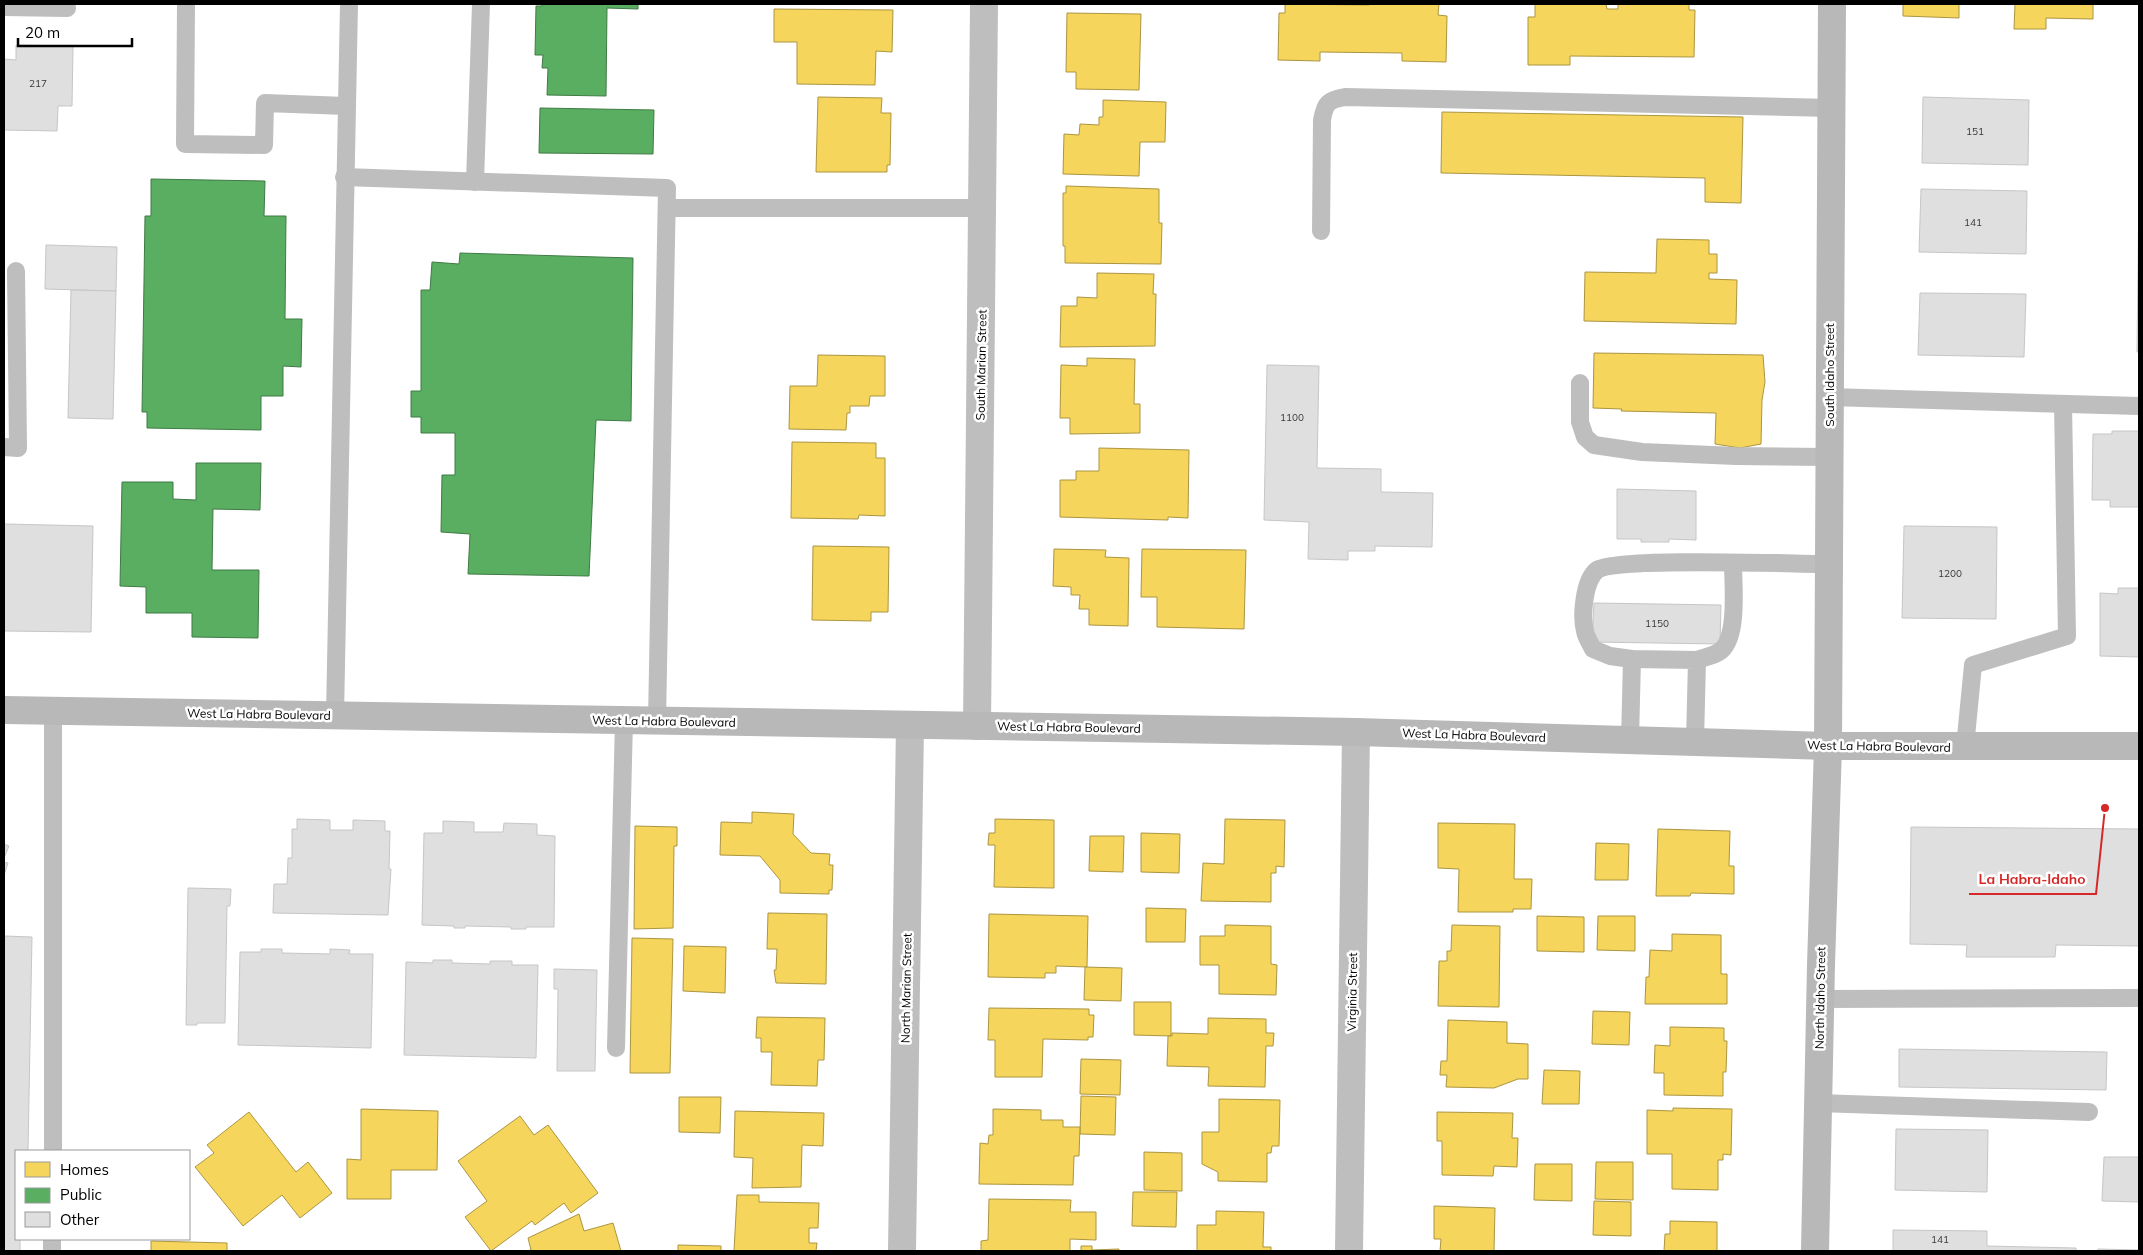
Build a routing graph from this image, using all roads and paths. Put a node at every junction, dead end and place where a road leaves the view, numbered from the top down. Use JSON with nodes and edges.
{"nodes":[{"id":1,"x":186,"y":4,"type":"edge"},
{"id":2,"x":349,"y":4,"type":"edge"},
{"id":3,"x":481,"y":4,"type":"edge"},
{"id":4,"x":984,"y":4,"type":"edge"},
{"id":5,"x":1832,"y":4,"type":"edge"},
{"id":6,"x":4,"y":7,"type":"edge"},
{"id":7,"x":66,"y":8,"type":"dead end"},
{"id":8,"x":346,"y":106,"type":"junction"},
{"id":9,"x":1832,"y":108,"type":"junction"},
{"id":10,"x":344,"y":177,"type":"junction"},
{"id":11,"x":475,"y":182,"type":"junction"},
{"id":12,"x":667,"y":208,"type":"junction"},
{"id":13,"x":982,"y":208,"type":"junction"},
{"id":14,"x":1321,"y":231,"type":"dead end"},
{"id":15,"x":16,"y":271,"type":"dead end"},
{"id":16,"x":1580,"y":383,"type":"dead end"},
{"id":17,"x":1829,"y":397,"type":"junction"},
{"id":18,"x":2063,"y":404,"type":"junction"},
{"id":19,"x":2139,"y":406,"type":"edge"},
{"id":20,"x":4,"y":447,"type":"edge"},
{"id":21,"x":1828,"y":457,"type":"junction"},
{"id":22,"x":1733,"y":564,"type":"junction"},
{"id":23,"x":1828,"y":564,"type":"junction"},
{"id":24,"x":1632,"y":659,"type":"junction"},
{"id":25,"x":1697,"y":660,"type":"junction"},
{"id":26,"x":4,"y":710,"type":"edge"},
{"id":27,"x":53,"y":711,"type":"junction"},
{"id":28,"x":335,"y":716,"type":"junction"},
{"id":29,"x":624,"y":720,"type":"junction"},
{"id":30,"x":657,"y":721,"type":"junction"},
{"id":31,"x":910,"y":724,"type":"junction"},
{"id":32,"x":977,"y":726,"type":"junction"},
{"id":33,"x":1356,"y":732,"type":"junction"},
{"id":34,"x":1630,"y":740,"type":"junction"},
{"id":35,"x":1695,"y":742,"type":"junction"},
{"id":36,"x":1828,"y":746,"type":"junction"},
{"id":37,"x":1965,"y":747,"type":"junction"},
{"id":38,"x":2138,"y":748,"type":"edge"},
{"id":39,"x":2139,"y":998,"type":"edge"},
{"id":40,"x":1820,"y":999,"type":"junction"},
{"id":41,"x":616,"y":1048,"type":"dead end"},
{"id":42,"x":1818,"y":1103,"type":"junction"},
{"id":43,"x":2089,"y":1112,"type":"dead end"},
{"id":44,"x":53,"y":1150,"type":"edge"},
{"id":45,"x":902,"y":1251,"type":"edge"},
{"id":46,"x":1349,"y":1251,"type":"edge"},
{"id":47,"x":1815,"y":1251,"type":"edge"}],
"edges":[{"from":1,"to":8,"type":"lane"},
{"from":2,"to":8,"type":"lane"},
{"from":3,"to":11,"type":"lane"},
{"from":4,"to":13,"type":"street","name":"South Marian Street"},
{"from":5,"to":9,"type":"main road","name":"South Idaho Street"},
{"from":6,"to":7,"type":"lane"},
{"from":8,"to":10,"type":"lane"},
{"from":9,"to":14,"type":"lane"},
{"from":9,"to":17,"type":"main road","name":"South Idaho Street"},
{"from":10,"to":11,"type":"lane"},
{"from":10,"to":28,"type":"lane"},
{"from":11,"to":12,"type":"lane"},
{"from":12,"to":13,"type":"lane"},
{"from":12,"to":30,"type":"lane"},
{"from":13,"to":32,"type":"street","name":"South Marian Street"},
{"from":15,"to":20,"type":"lane"},
{"from":16,"to":21,"type":"lane"},
{"from":17,"to":18,"type":"lane"},
{"from":17,"to":21,"type":"main road","name":"South Idaho Street"},
{"from":18,"to":19,"type":"lane"},
{"from":18,"to":37,"type":"lane"},
{"from":21,"to":23,"type":"main road","name":"South Idaho Street"},
{"from":22,"to":23,"type":"lane"},
{"from":22,"to":24,"type":"lane"},
{"from":22,"to":25,"type":"lane"},
{"from":23,"to":36,"type":"main road","name":"South Idaho Street"},
{"from":24,"to":25,"type":"lane"},
{"from":24,"to":34,"type":"lane"},
{"from":25,"to":35,"type":"lane"},
{"from":26,"to":27,"type":"main road","name":"West La Habra Boulevard"},
{"from":27,"to":28,"type":"main road","name":"West La Habra Boulevard"},
{"from":27,"to":44,"type":"lane"},
{"from":28,"to":29,"type":"main road","name":"West La Habra Boulevard"},
{"from":29,"to":30,"type":"main road","name":"West La Habra Boulevard"},
{"from":29,"to":41,"type":"lane"},
{"from":30,"to":31,"type":"main road","name":"West La Habra Boulevard"},
{"from":31,"to":32,"type":"main road","name":"West La Habra Boulevard"},
{"from":31,"to":45,"type":"street","name":"North Marian Street"},
{"from":32,"to":33,"type":"main road","name":"West La Habra Boulevard"},
{"from":33,"to":34,"type":"main road","name":"West La Habra Boulevard"},
{"from":33,"to":46,"type":"street","name":"Virginia Street"},
{"from":34,"to":35,"type":"main road","name":"West La Habra Boulevard"},
{"from":35,"to":36,"type":"main road","name":"West La Habra Boulevard"},
{"from":36,"to":37,"type":"main road","name":"West La Habra Boulevard"},
{"from":36,"to":40,"type":"main road","name":"North Idaho Street"},
{"from":37,"to":38,"type":"main road","name":"West La Habra Boulevard"},
{"from":39,"to":40,"type":"lane"},
{"from":40,"to":42,"type":"main road","name":"North Idaho Street"},
{"from":42,"to":43,"type":"lane"},
{"from":42,"to":47,"type":"main road","name":"North Idaho Street"}]}
